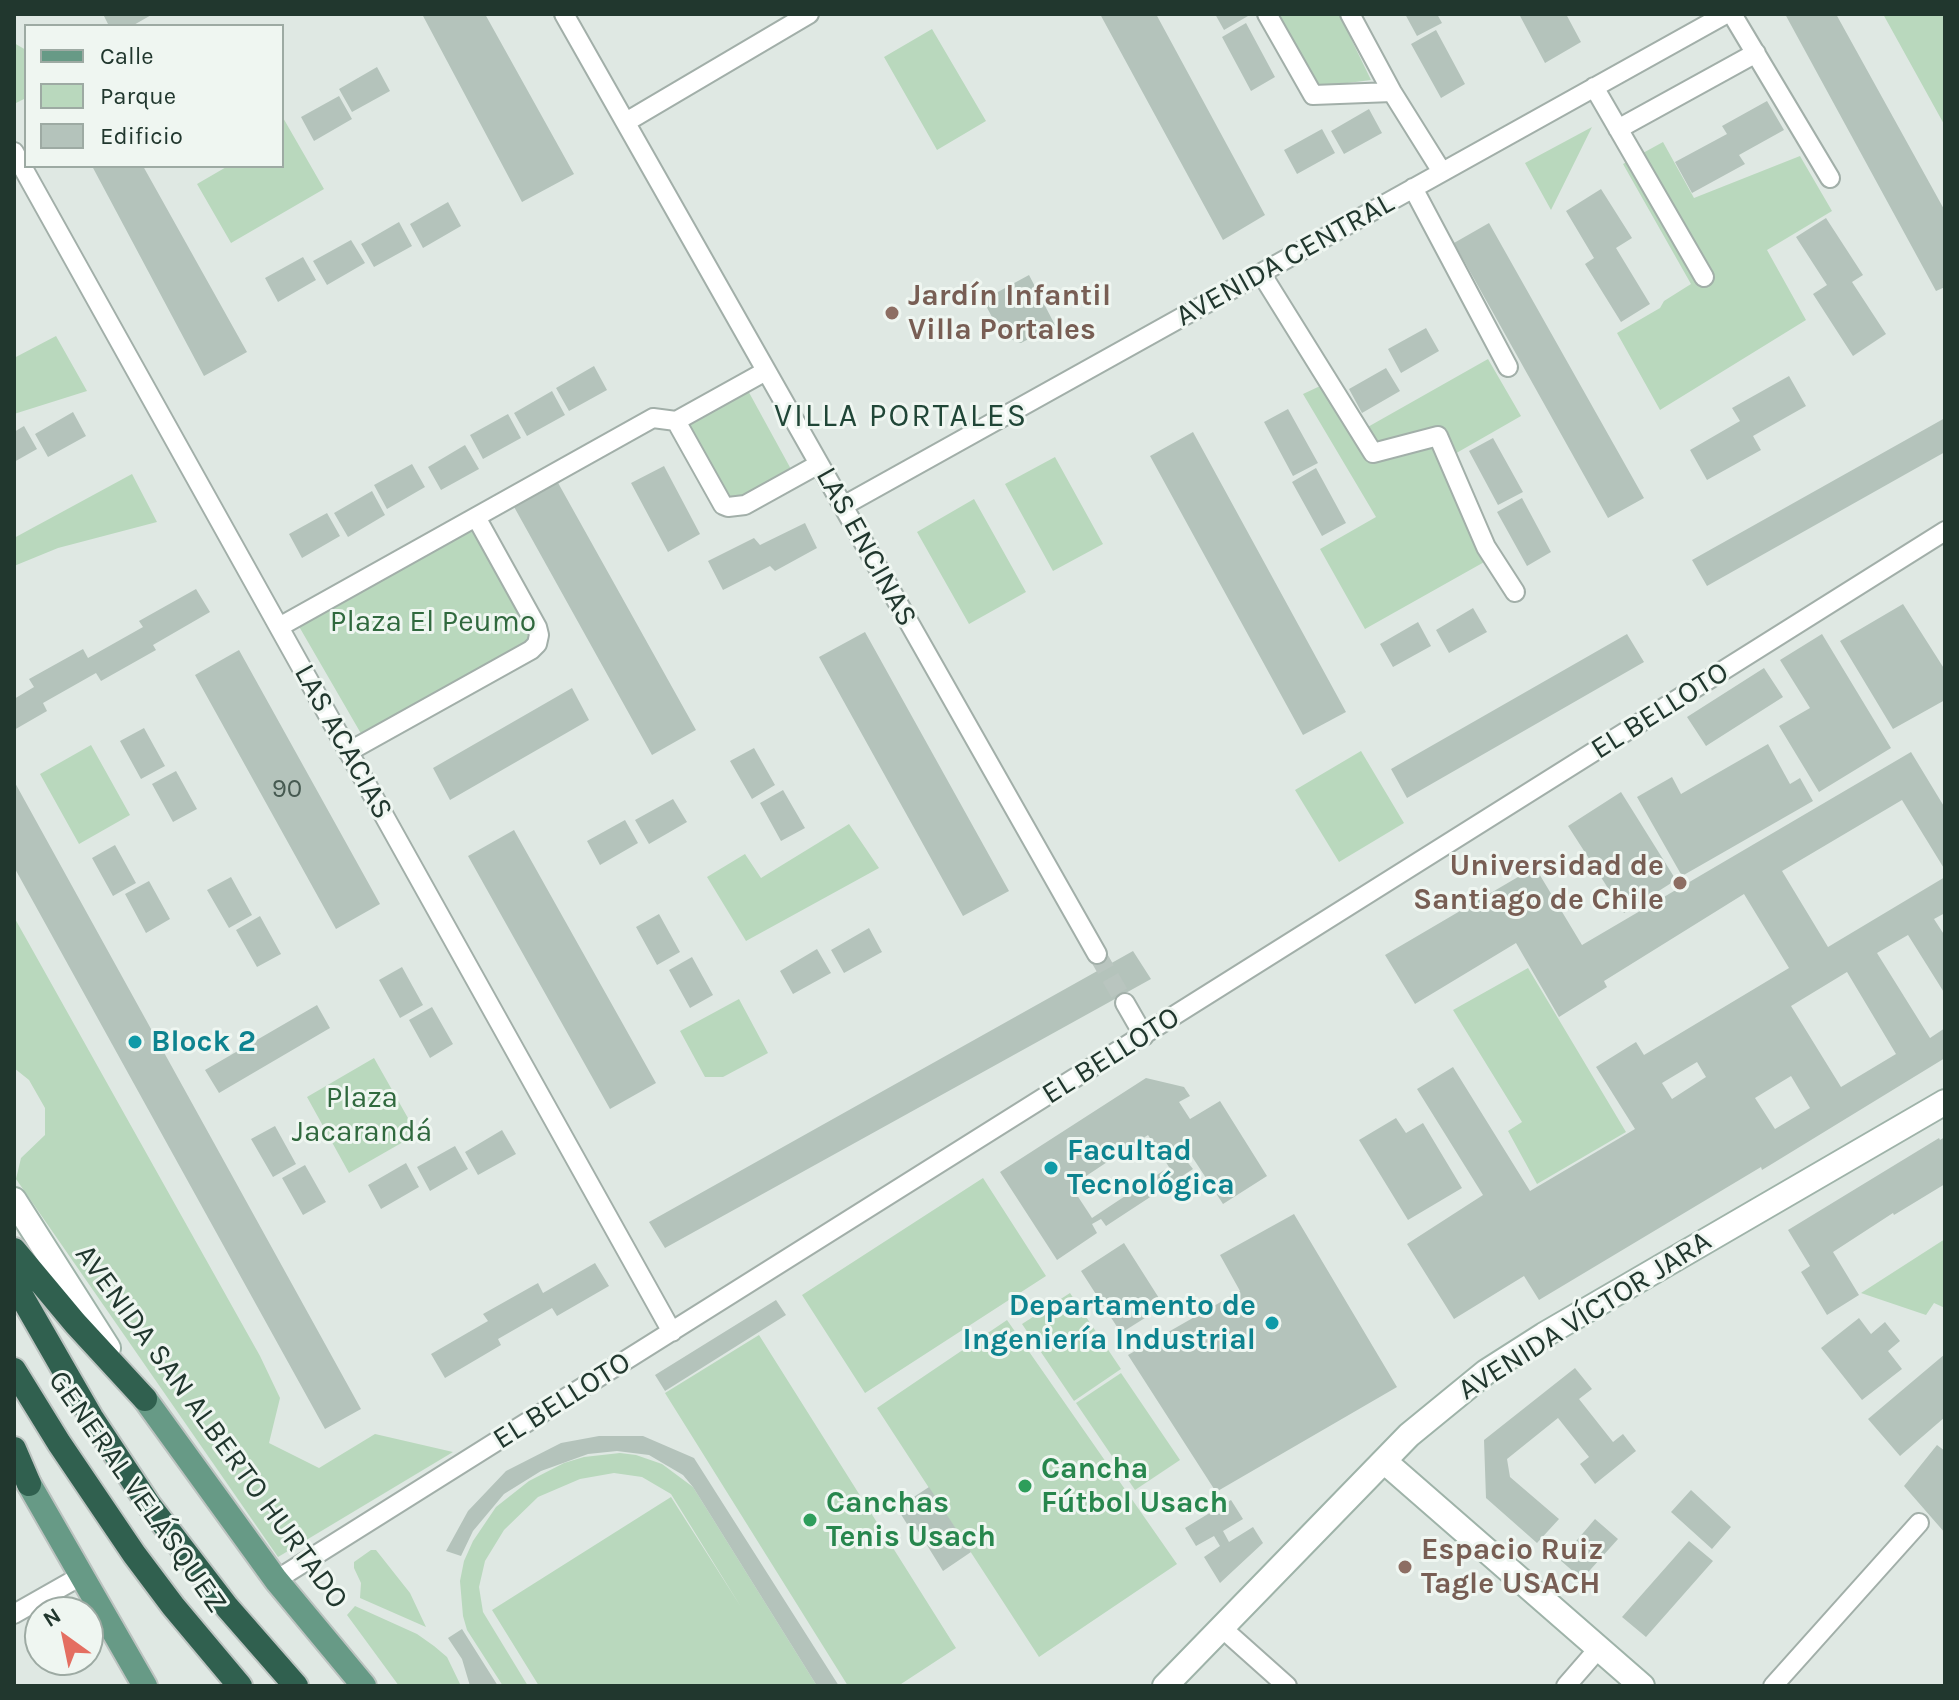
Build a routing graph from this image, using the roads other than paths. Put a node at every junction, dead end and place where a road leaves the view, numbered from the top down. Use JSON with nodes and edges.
{"nodes":[{"id":1,"x":564,"y":14,"type":"edge"},
{"id":2,"x":809,"y":14,"type":"edge"},
{"id":3,"x":1267,"y":14,"type":"edge"},
{"id":4,"x":1350,"y":14,"type":"edge"},
{"id":5,"x":1726,"y":14,"type":"edge"},
{"id":6,"x":1732,"y":14,"type":"edge"},
{"id":7,"x":1756,"y":53,"type":"junction"},
{"id":8,"x":1594,"y":87,"type":"junction"},
{"id":9,"x":1392,"y":92,"type":"junction"},
{"id":10,"x":626,"y":122,"type":"junction"},
{"id":11,"x":1618,"y":129,"type":"junction"},
{"id":12,"x":14,"y":152,"type":"edge"},
{"id":13,"x":1442,"y":172,"type":"junction"},
{"id":14,"x":1830,"y":178,"type":"dead end"},
{"id":15,"x":1413,"y":188,"type":"junction"},
{"id":16,"x":1261,"y":273,"type":"junction"},
{"id":17,"x":1704,"y":277,"type":"dead end"},
{"id":18,"x":1508,"y":367,"type":"dead end"},
{"id":19,"x":766,"y":371,"type":"junction"},
{"id":20,"x":676,"y":421,"type":"junction"},
{"id":21,"x":819,"y":464,"type":"junction"},
{"id":22,"x":843,"y":506,"type":"junction"},
{"id":23,"x":476,"y":517,"type":"junction"},
{"id":24,"x":1945,"y":531,"type":"edge"},
{"id":25,"x":1515,"y":592,"type":"dead end"},
{"id":26,"x":279,"y":627,"type":"junction"},
{"id":27,"x":348,"y":752,"type":"junction"},
{"id":28,"x":1097,"y":954,"type":"tunnel mouth"},
{"id":29,"x":1125,"y":1003,"type":"tunnel mouth"},
{"id":30,"x":1144,"y":1036,"type":"junction"},
{"id":31,"x":1945,"y":1102,"type":"edge"},
{"id":32,"x":14,"y":1200,"type":"edge"},
{"id":33,"x":14,"y":1250,"type":"edge"},
{"id":34,"x":14,"y":1283,"type":"edge"},
{"id":35,"x":672,"y":1332,"type":"junction"},
{"id":36,"x":14,"y":1370,"type":"edge"},
{"id":37,"x":145,"y":1399,"type":"junction"},
{"id":38,"x":14,"y":1449,"type":"edge"},
{"id":39,"x":14,"y":1457,"type":"edge"},
{"id":40,"x":1384,"y":1461,"type":"junction"},
{"id":41,"x":29,"y":1484,"type":"junction"},
{"id":42,"x":1919,"y":1523,"type":"dead end"},
{"id":43,"x":81,"y":1576,"type":"junction"},
{"id":44,"x":276,"y":1580,"type":"junction"},
{"id":45,"x":14,"y":1614,"type":"edge"},
{"id":46,"x":1222,"y":1628,"type":"junction"},
{"id":47,"x":1599,"y":1648,"type":"junction"},
{"id":48,"x":145,"y":1686,"type":"edge"},
{"id":49,"x":240,"y":1686,"type":"edge"},
{"id":50,"x":296,"y":1686,"type":"edge"},
{"id":51,"x":364,"y":1686,"type":"edge"},
{"id":52,"x":1165,"y":1686,"type":"edge"},
{"id":53,"x":1287,"y":1686,"type":"edge"},
{"id":54,"x":1566,"y":1686,"type":"edge"},
{"id":55,"x":1642,"y":1686,"type":"edge"},
{"id":56,"x":1773,"y":1686,"type":"edge"}],
"edges":[{"from":1,"to":10,"type":"street","name":"LAS ENCINAS"},
{"from":2,"to":10,"type":"street"},
{"from":3,"to":9,"type":"street"},
{"from":4,"to":9,"type":"street"},
{"from":5,"to":8,"type":"street","name":"AVENIDA CENTRAL"},
{"from":6,"to":7,"type":"street"},
{"from":7,"to":11,"type":"street"},
{"from":7,"to":14,"type":"street"},
{"from":8,"to":11,"type":"street"},
{"from":8,"to":13,"type":"street","name":"AVENIDA CENTRAL"},
{"from":9,"to":13,"type":"street"},
{"from":10,"to":19,"type":"street","name":"LAS ENCINAS"},
{"from":11,"to":17,"type":"street"},
{"from":12,"to":26,"type":"street","name":"LAS ACACIAS"},
{"from":13,"to":15,"type":"street","name":"AVENIDA CENTRAL"},
{"from":15,"to":16,"type":"street","name":"AVENIDA CENTRAL"},
{"from":15,"to":18,"type":"street"},
{"from":16,"to":22,"type":"street","name":"AVENIDA CENTRAL"},
{"from":16,"to":25,"type":"street"},
{"from":19,"to":20,"type":"street"},
{"from":19,"to":21,"type":"street","name":"LAS ENCINAS"},
{"from":20,"to":21,"type":"street"},
{"from":20,"to":23,"type":"street"},
{"from":21,"to":22,"type":"street","name":"LAS ENCINAS"},
{"from":22,"to":28,"type":"street","name":"LAS ENCINAS"},
{"from":23,"to":26,"type":"street"},
{"from":23,"to":27,"type":"street"},
{"from":24,"to":30,"type":"street","name":"EL BELLOTO"},
{"from":26,"to":27,"type":"street","name":"LAS ACACIAS"},
{"from":27,"to":35,"type":"street","name":"LAS ACACIAS"},
{"from":29,"to":30,"type":"street"},
{"from":30,"to":35,"type":"street","name":"EL BELLOTO"},
{"from":31,"to":40,"type":"main road","name":"AVENIDA VÍCTOR JARA"},
{"from":32,"to":37,"type":"main road","name":"AVENIDA SAN ALBERTO HURTADO"},
{"from":33,"to":37,"type":"highway"},
{"from":34,"to":50,"type":"highway","name":"GENERAL VELÁSQUEZ"},
{"from":35,"to":44,"type":"street","name":"EL BELLOTO"},
{"from":36,"to":49,"type":"highway","name":"GENERAL VELÁSQUEZ"},
{"from":37,"to":44,"type":"main road","name":"AVENIDA SAN ALBERTO HURTADO"},
{"from":38,"to":41,"type":"highway"},
{"from":39,"to":41,"type":"main road"},
{"from":40,"to":46,"type":"main road","name":"AVENIDA VÍCTOR JARA"},
{"from":40,"to":47,"type":"main road"},
{"from":41,"to":43,"type":"main road"},
{"from":42,"to":56,"type":"street"},
{"from":43,"to":45,"type":"street"},
{"from":43,"to":48,"type":"main road"},
{"from":44,"to":51,"type":"main road","name":"AVENIDA SAN ALBERTO HURTADO"},
{"from":46,"to":52,"type":"main road","name":"AVENIDA VÍCTOR JARA"},
{"from":46,"to":53,"type":"street"},
{"from":47,"to":54,"type":"street"},
{"from":47,"to":55,"type":"main road"}]}
